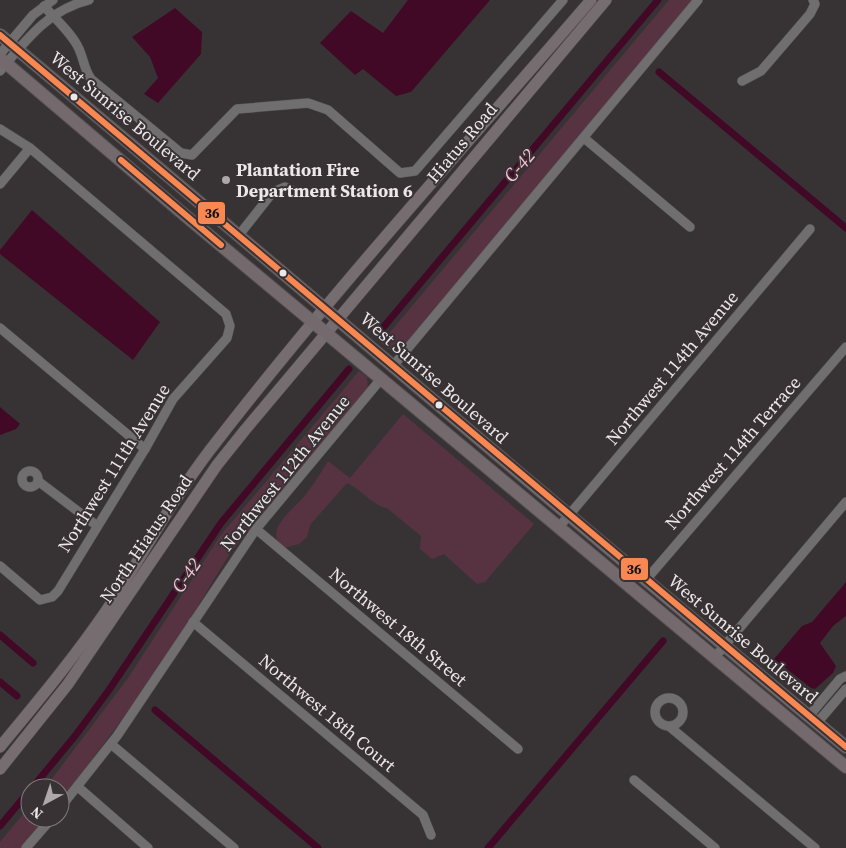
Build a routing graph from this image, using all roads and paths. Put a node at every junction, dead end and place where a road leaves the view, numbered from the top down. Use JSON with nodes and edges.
{"nodes":[{"id":1,"x":53,"y":0,"type":"edge"},
{"id":2,"x":89,"y":0,"type":"edge"},
{"id":3,"x":563,"y":0,"type":"edge"},
{"id":4,"x":591,"y":0,"type":"edge"},
{"id":5,"x":606,"y":0,"type":"edge"},
{"id":6,"x":698,"y":0,"type":"edge"},
{"id":7,"x":812,"y":0,"type":"edge"},
{"id":8,"x":44,"y":6,"type":"junction"},
{"id":9,"x":52,"y":15,"type":"junction"},
{"id":10,"x":9,"y":42,"type":"edge"},
{"id":11,"x":2,"y":62,"type":"edge"},
{"id":12,"x":742,"y":81,"type":"dead end"},
{"id":13,"x":0,"y":129,"type":"edge"},
{"id":14,"x":584,"y":138,"type":"junction"},
{"id":15,"x":30,"y":148,"type":"junction"},
{"id":16,"x":0,"y":184,"type":"edge"},
{"id":17,"x":295,"y":192,"type":"dead end"},
{"id":18,"x":690,"y":227,"type":"dead end"},
{"id":19,"x":810,"y":229,"type":"dead end"},
{"id":20,"x":239,"y":235,"type":"junction"},
{"id":21,"x":326,"y":308,"type":"junction"},
{"id":22,"x":338,"y":318,"type":"junction"},
{"id":23,"x":314,"y":322,"type":"junction"},
{"id":24,"x":0,"y":328,"type":"edge"},
{"id":25,"x":326,"y":333,"type":"junction"},
{"id":26,"x":846,"y":346,"type":"edge"},
{"id":27,"x":392,"y":366,"type":"junction"},
{"id":28,"x":381,"y":379,"type":"junction"},
{"id":29,"x":145,"y":449,"type":"junction"},
{"id":30,"x":38,"y":480,"type":"dead end"},
{"id":31,"x":846,"y":502,"type":"edge"},
{"id":32,"x":568,"y":516,"type":"junction"},
{"id":33,"x":96,"y":525,"type":"junction"},
{"id":34,"x":559,"y":527,"type":"junction"},
{"id":35,"x":256,"y":529,"type":"junction"},
{"id":36,"x":0,"y":566,"type":"edge"},
{"id":37,"x":646,"y":581,"type":"junction"},
{"id":38,"x":193,"y":622,"type":"junction"},
{"id":39,"x":724,"y":646,"type":"junction"},
{"id":40,"x":715,"y":657,"type":"junction"},
{"id":41,"x":846,"y":676,"type":"edge"},
{"id":42,"x":846,"y":688,"type":"edge"},
{"id":43,"x":830,"y":690,"type":"junction"},
{"id":44,"x":839,"y":697,"type":"junction"},
{"id":45,"x":813,"y":720,"type":"junction"},
{"id":46,"x":670,"y":727,"type":"dead end"},
{"id":47,"x":111,"y":744,"type":"junction"},
{"id":48,"x":0,"y":747,"type":"edge"},
{"id":49,"x":846,"y":747,"type":"edge"},
{"id":50,"x":518,"y":749,"type":"dead end"},
{"id":51,"x":846,"y":767,"type":"edge"},
{"id":52,"x":0,"y":769,"type":"edge"},
{"id":53,"x":634,"y":780,"type":"dead end"},
{"id":54,"x":78,"y":787,"type":"junction"},
{"id":55,"x":70,"y":796,"type":"edge"},
{"id":56,"x":43,"y":828,"type":"edge"},
{"id":57,"x":431,"y":835,"type":"dead end"},
{"id":58,"x":26,"y":848,"type":"edge"},
{"id":59,"x":148,"y":848,"type":"edge"},
{"id":60,"x":234,"y":848,"type":"edge"},
{"id":61,"x":715,"y":848,"type":"edge"},
{"id":62,"x":815,"y":848,"type":"edge"}],
"edges":[{"from":1,"to":8,"type":"street"},
{"from":2,"to":9,"type":"street"},
{"from":3,"to":9,"type":"street"},
{"from":4,"to":21,"type":"main road","name":"Hiatus Road"},
{"from":5,"to":22,"type":"main road","name":"Hiatus Road"},
{"from":6,"to":14,"type":"street"},
{"from":7,"to":12,"type":"street"},
{"from":8,"to":9,"type":"street"},
{"from":8,"to":10,"type":"street"},
{"from":9,"to":10,"type":"street"},
{"from":10,"to":11,"type":"street"},
{"from":10,"to":20,"type":"highway","name":"West Sunrise Boulevard"},
{"from":11,"to":23,"type":"highway","name":"West Sunrise Boulevard"},
{"from":13,"to":15,"type":"street"},
{"from":14,"to":18,"type":"street"},
{"from":14,"to":27,"type":"street"},
{"from":15,"to":16,"type":"street"},
{"from":15,"to":29,"type":"street","name":"Northwest 111th Avenue"},
{"from":17,"to":20,"type":"street"},
{"from":19,"to":32,"type":"street","name":"Northwest 114th Avenue"},
{"from":20,"to":21,"type":"highway","name":"West Sunrise Boulevard"},
{"from":21,"to":22,"type":"highway","name":"West Sunrise Boulevard"},
{"from":21,"to":23,"type":"main road","name":"Hiatus Road"},
{"from":22,"to":25,"type":"main road","name":"Hiatus Road"},
{"from":22,"to":27,"type":"highway","name":"West Sunrise Boulevard"},
{"from":23,"to":25,"type":"highway","name":"West Sunrise Boulevard"},
{"from":23,"to":48,"type":"main road","name":"North Hiatus Road"},
{"from":24,"to":29,"type":"street"},
{"from":25,"to":28,"type":"highway","name":"West Sunrise Boulevard"},
{"from":25,"to":52,"type":"main road","name":"North Hiatus Road"},
{"from":26,"to":37,"type":"street","name":"Northwest 114th Terrace"},
{"from":27,"to":32,"type":"highway","name":"West Sunrise Boulevard"},
{"from":28,"to":34,"type":"highway","name":"West Sunrise Boulevard"},
{"from":28,"to":35,"type":"street","name":"Northwest 112th Avenue"},
{"from":29,"to":33,"type":"street","name":"Northwest 111th Avenue"},
{"from":30,"to":33,"type":"street"},
{"from":31,"to":39,"type":"street"},
{"from":32,"to":34,"type":"street","name":"Northwest 114th Avenue"},
{"from":32,"to":37,"type":"highway","name":"West Sunrise Boulevard"},
{"from":33,"to":36,"type":"street","name":"Northwest 111th Avenue"},
{"from":34,"to":40,"type":"highway","name":"West Sunrise Boulevard"},
{"from":35,"to":38,"type":"street","name":"Northwest 112th Avenue"},
{"from":35,"to":50,"type":"street","name":"Northwest 18th Street"},
{"from":37,"to":39,"type":"highway","name":"West Sunrise Boulevard"},
{"from":38,"to":47,"type":"street","name":"Northwest 112th Avenue"},
{"from":38,"to":57,"type":"street","name":"Northwest 18th Court"},
{"from":39,"to":40,"type":"street"},
{"from":39,"to":45,"type":"highway","name":"West Sunrise Boulevard"},
{"from":40,"to":51,"type":"highway","name":"West Sunrise Boulevard"},
{"from":41,"to":43,"type":"street"},
{"from":42,"to":44,"type":"street"},
{"from":43,"to":44,"type":"street"},
{"from":43,"to":45,"type":"street"},
{"from":44,"to":45,"type":"street"},
{"from":45,"to":49,"type":"highway","name":"West Sunrise Boulevard"},
{"from":46,"to":62,"type":"street"},
{"from":47,"to":54,"type":"street","name":"Northwest 112th Avenue"},
{"from":47,"to":60,"type":"street"},
{"from":53,"to":61,"type":"street"},
{"from":54,"to":55,"type":"street","name":"Northwest 112th Avenue"},
{"from":54,"to":59,"type":"street"},
{"from":56,"to":58,"type":"street"}]}
